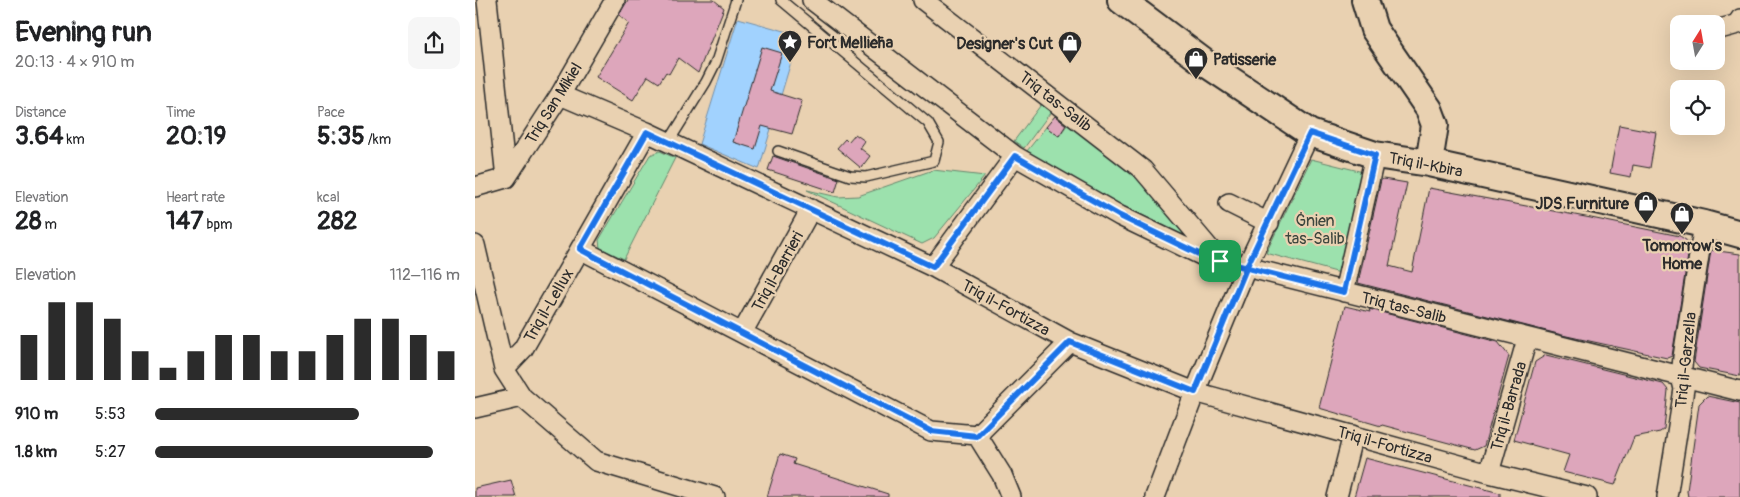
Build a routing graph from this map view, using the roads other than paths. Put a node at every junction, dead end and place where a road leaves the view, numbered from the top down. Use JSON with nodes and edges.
{"nodes":[{"id":1,"x":487,"y":0,"type":"edge"},
{"id":2,"x":615,"y":0,"type":"edge"},
{"id":3,"x":736,"y":0,"type":"edge"},
{"id":4,"x":781,"y":0,"type":"edge"},
{"id":5,"x":812,"y":0,"type":"edge"},
{"id":6,"x":923,"y":0,"type":"edge"},
{"id":7,"x":1365,"y":0,"type":"edge"},
{"id":8,"x":1124,"y":8,"type":"edge"},
{"id":9,"x":1739,"y":22,"type":"edge"},
{"id":10,"x":1725,"y":27,"type":"edge"},
{"id":11,"x":560,"y":95,"type":"junction"},
{"id":12,"x":647,"y":132,"type":"junction"},
{"id":13,"x":1310,"y":133,"type":"junction"},
{"id":14,"x":669,"y":144,"type":"junction"},
{"id":15,"x":778,"y":151,"type":"dead end"},
{"id":16,"x":1375,"y":155,"type":"junction"},
{"id":17,"x":1015,"y":156,"type":"junction"},
{"id":18,"x":1429,"y":164,"type":"junction"},
{"id":19,"x":506,"y":178,"type":"junction"},
{"id":20,"x":475,"y":187,"type":"edge"},
{"id":21,"x":1229,"y":203,"type":"dead end"},
{"id":22,"x":811,"y":209,"type":"junction"},
{"id":23,"x":1269,"y":223,"type":"junction"},
{"id":24,"x":1704,"y":224,"type":"junction"},
{"id":25,"x":1740,"y":234,"type":"edge"},
{"id":26,"x":475,"y":245,"type":"edge"},
{"id":27,"x":580,"y":249,"type":"junction"},
{"id":28,"x":1220,"y":261,"type":"junction"},
{"id":29,"x":1247,"y":266,"type":"junction"},
{"id":30,"x":933,"y":267,"type":"junction"},
{"id":31,"x":1344,"y":292,"type":"junction"},
{"id":32,"x":742,"y":332,"type":"junction"},
{"id":33,"x":1527,"y":339,"type":"junction"},
{"id":34,"x":1070,"y":342,"type":"junction"},
{"id":35,"x":504,"y":370,"type":"junction"},
{"id":36,"x":1681,"y":377,"type":"junction"},
{"id":37,"x":1195,"y":392,"type":"junction"},
{"id":38,"x":1740,"y":392,"type":"edge"},
{"id":39,"x":523,"y":397,"type":"junction"},
{"id":40,"x":475,"y":408,"type":"edge"},
{"id":41,"x":1353,"y":435,"type":"junction"},
{"id":42,"x":977,"y":436,"type":"junction"},
{"id":43,"x":1489,"y":473,"type":"junction"},
{"id":44,"x":1578,"y":496,"type":"edge"},
{"id":45,"x":715,"y":497,"type":"edge"},
{"id":46,"x":1011,"y":497,"type":"edge"},
{"id":47,"x":1155,"y":497,"type":"edge"},
{"id":48,"x":1337,"y":497,"type":"edge"},
{"id":49,"x":1667,"y":497,"type":"edge"}],
"edges":[{"from":1,"to":19,"type":"street"},
{"from":2,"to":11,"type":"street","name":"Triq San Mikiel"},
{"from":3,"to":14,"type":"lane"},
{"from":4,"to":15,"type":"lane"},
{"from":5,"to":17,"type":"street"},
{"from":6,"to":28,"type":"street","name":"Triq tas-Salib"},
{"from":7,"to":18,"type":"main road"},
{"from":8,"to":13,"type":"main road","name":"Triq il-Kbira"},
{"from":9,"to":10,"type":"street"},
{"from":11,"to":12,"type":"street","name":"Triq il-Fortizza"},
{"from":11,"to":19,"type":"street","name":"Triq San Mikiel"},
{"from":12,"to":14,"type":"street","name":"Triq il-Fortizza"},
{"from":12,"to":27,"type":"street","name":"Triq il-Lellux"},
{"from":13,"to":16,"type":"main road","name":"Triq il-Kbira"},
{"from":13,"to":23,"type":"street"},
{"from":14,"to":22,"type":"street","name":"Triq il-Fortizza"},
{"from":16,"to":18,"type":"main road","name":"Triq il-Kbira"},
{"from":16,"to":31,"type":"street"},
{"from":17,"to":28,"type":"street"},
{"from":17,"to":30,"type":"street"},
{"from":18,"to":24,"type":"main road","name":"Triq il-Kbira"},
{"from":19,"to":20,"type":"street"},
{"from":21,"to":23,"type":"street"},
{"from":22,"to":30,"type":"street","name":"Triq il-Fortizza"},
{"from":22,"to":32,"type":"street","name":"Triq il-Barrieri"},
{"from":23,"to":29,"type":"street"},
{"from":24,"to":25,"type":"main road","name":"Triq il-Kbira"},
{"from":24,"to":36,"type":"street","name":"Triq il-Garzella"},
{"from":26,"to":35,"type":"street"},
{"from":27,"to":32,"type":"street"},
{"from":27,"to":35,"type":"street","name":"Triq il-Lellux"},
{"from":28,"to":29,"type":"street","name":"Triq tas-Salib"},
{"from":29,"to":31,"type":"street","name":"Triq tas-Salib"},
{"from":29,"to":37,"type":"street"},
{"from":30,"to":34,"type":"street","name":"Triq il-Fortizza"},
{"from":31,"to":33,"type":"street","name":"Triq tas-Salib"},
{"from":32,"to":42,"type":"street"},
{"from":33,"to":36,"type":"street","name":"Triq tas-Salib"},
{"from":33,"to":43,"type":"street","name":"Triq il-Barrada"},
{"from":34,"to":37,"type":"street","name":"Triq il-Fortizza"},
{"from":34,"to":42,"type":"street"},
{"from":35,"to":39,"type":"street"},
{"from":36,"to":38,"type":"street","name":"Triq tas-Salib"},
{"from":36,"to":49,"type":"street","name":"Triq il-Garzella"},
{"from":37,"to":41,"type":"street","name":"Triq il-Fortizza"},
{"from":37,"to":47,"type":"street"},
{"from":39,"to":40,"type":"street"},
{"from":39,"to":45,"type":"street"},
{"from":41,"to":43,"type":"street","name":"Triq il-Fortizza"},
{"from":41,"to":48,"type":"street"},
{"from":42,"to":46,"type":"street"},
{"from":43,"to":44,"type":"street","name":"Triq il-Fortizza"}]}
